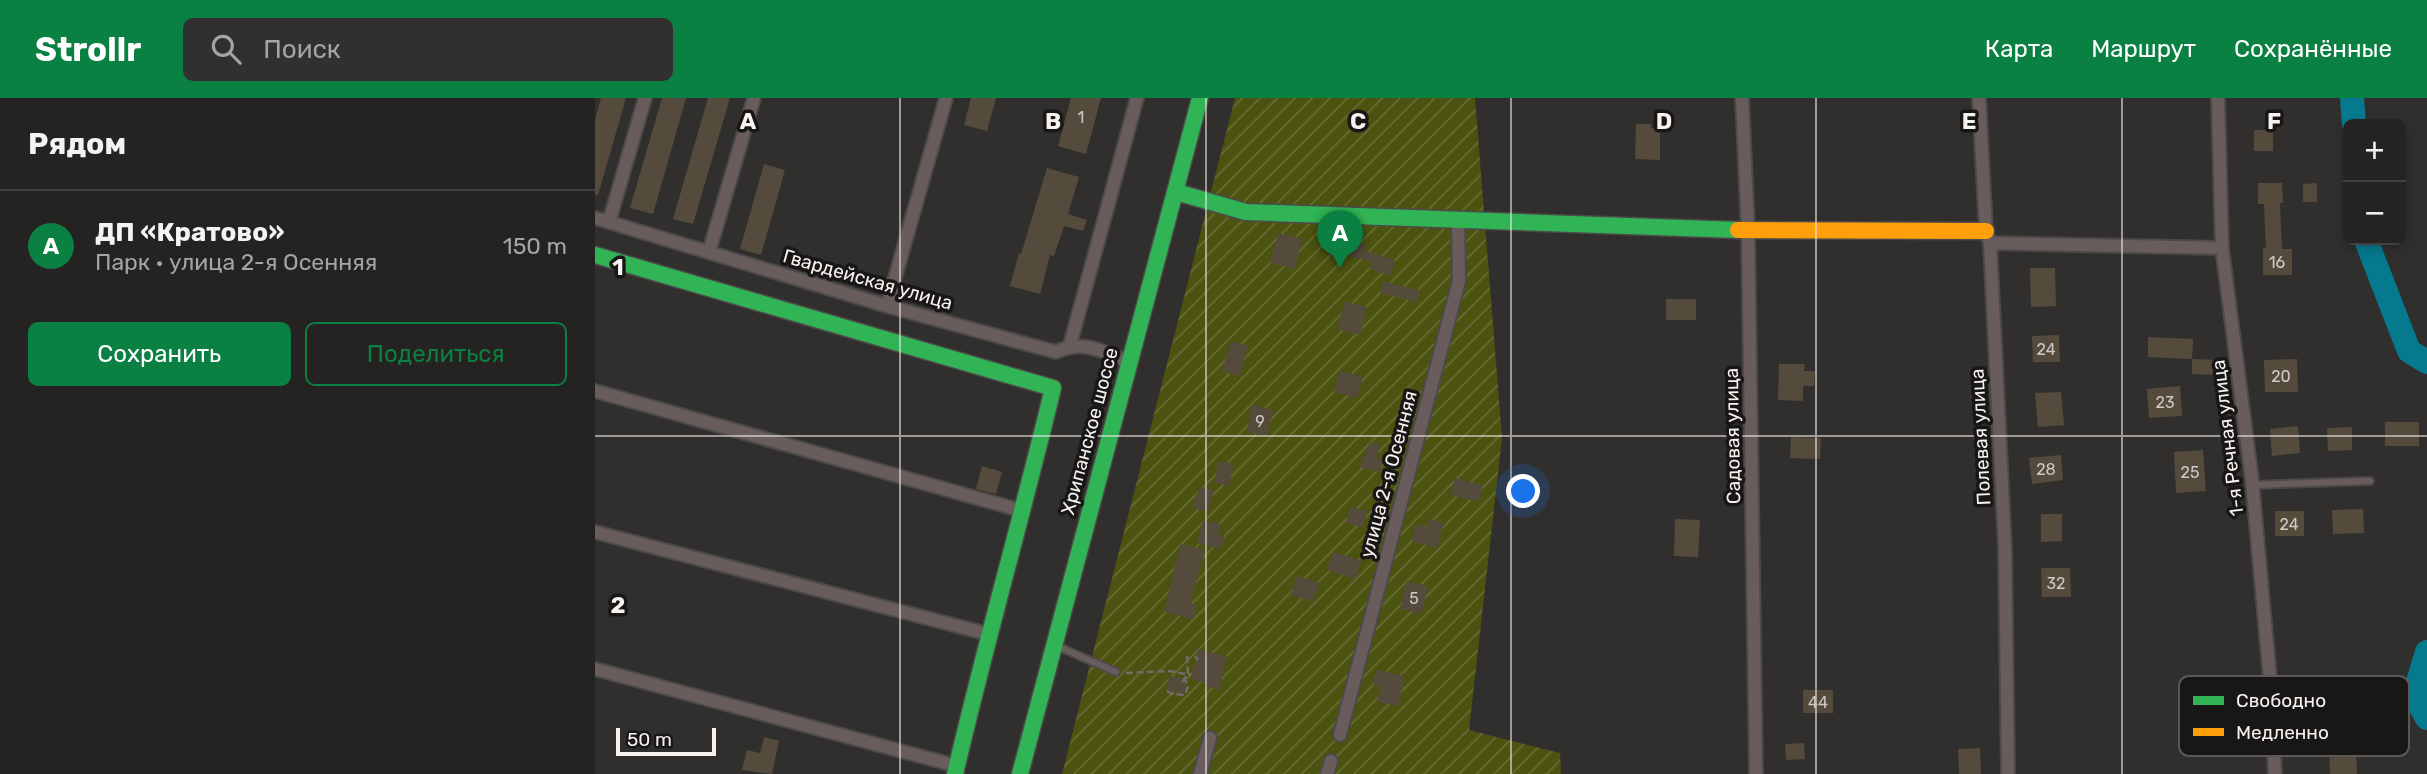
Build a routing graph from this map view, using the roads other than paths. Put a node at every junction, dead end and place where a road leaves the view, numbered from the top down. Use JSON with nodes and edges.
{"nodes":[{"id":1,"x":645,"y":98,"type":"edge"},
{"id":2,"x":754,"y":98,"type":"edge"},
{"id":3,"x":946,"y":98,"type":"edge"},
{"id":4,"x":1137,"y":98,"type":"edge"},
{"id":5,"x":1200,"y":98,"type":"edge"},
{"id":6,"x":1742,"y":98,"type":"edge"},
{"id":7,"x":1979,"y":98,"type":"edge"},
{"id":8,"x":2218,"y":98,"type":"edge"},
{"id":9,"x":1176,"y":192,"type":"junction"},
{"id":10,"x":595,"y":218,"type":"edge"},
{"id":11,"x":1458,"y":221,"type":"junction"},
{"id":12,"x":609,"y":222,"type":"junction"},
{"id":13,"x":1748,"y":230,"type":"junction"},
{"id":14,"x":1988,"y":237,"type":"junction"},
{"id":15,"x":2222,"y":248,"type":"junction"},
{"id":16,"x":709,"y":252,"type":"junction"},
{"id":17,"x":595,"y":256,"type":"edge"},
{"id":18,"x":887,"y":306,"type":"junction"},
{"id":19,"x":1070,"y":345,"type":"junction"},
{"id":20,"x":1129,"y":362,"type":"junction"},
{"id":21,"x":595,"y":391,"type":"edge"},
{"id":22,"x":2370,"y":481,"type":"dead end"},
{"id":23,"x":2253,"y":485,"type":"junction"},
{"id":24,"x":1023,"y":511,"type":"junction"},
{"id":25,"x":595,"y":532,"type":"edge"},
{"id":26,"x":988,"y":634,"type":"junction"},
{"id":27,"x":1054,"y":645,"type":"junction"},
{"id":28,"x":595,"y":669,"type":"edge"},
{"id":29,"x":1116,"y":672,"type":"road end"},
{"id":30,"x":2270,"y":676,"type":"edge"},
{"id":31,"x":1340,"y":735,"type":"dead end"},
{"id":32,"x":1210,"y":738,"type":"dead end"},
{"id":33,"x":2274,"y":756,"type":"edge"},
{"id":34,"x":956,"y":770,"type":"edge"},
{"id":35,"x":1020,"y":774,"type":"edge"},
{"id":36,"x":1200,"y":774,"type":"edge"},
{"id":37,"x":1756,"y":774,"type":"edge"},
{"id":38,"x":2008,"y":774,"type":"edge"},
{"id":39,"x":2275,"y":774,"type":"edge"}],
"edges":[{"from":1,"to":12,"type":"street"},
{"from":2,"to":16,"type":"street"},
{"from":3,"to":18,"type":"street"},
{"from":4,"to":19,"type":"street"},
{"from":5,"to":9,"type":"street","name":"Хрипанское шоссе"},
{"from":6,"to":13,"type":"street","name":"Садовая улица"},
{"from":7,"to":14,"type":"street","name":"Полевая улица"},
{"from":8,"to":15,"type":"street","name":"1-я Речная улица"},
{"from":9,"to":11,"type":"street"},
{"from":9,"to":20,"type":"street","name":"Хрипанское шоссе"},
{"from":10,"to":12,"type":"street","name":"Гвардейская улица"},
{"from":11,"to":13,"type":"street"},
{"from":11,"to":31,"type":"street","name":"улица 2-я Осенняя"},
{"from":12,"to":16,"type":"street","name":"Гвардейская улица"},
{"from":13,"to":14,"type":"street"},
{"from":13,"to":37,"type":"street","name":"Садовая улица"},
{"from":14,"to":15,"type":"street"},
{"from":14,"to":38,"type":"street","name":"Полевая улица"},
{"from":15,"to":23,"type":"street","name":"1-я Речная улица"},
{"from":16,"to":18,"type":"street","name":"Гвардейская улица"},
{"from":17,"to":24,"type":"street"},
{"from":18,"to":19,"type":"street","name":"Гвардейская улица"},
{"from":19,"to":20,"type":"street","name":"Гвардейская улица"},
{"from":20,"to":27,"type":"street","name":"Хрипанское шоссе"},
{"from":21,"to":24,"type":"street"},
{"from":22,"to":23,"type":"lane"},
{"from":23,"to":30,"type":"street","name":"1-я Речная улица"},
{"from":24,"to":26,"type":"street"},
{"from":25,"to":26,"type":"street"},
{"from":26,"to":34,"type":"street"},
{"from":27,"to":29,"type":"lane"},
{"from":27,"to":35,"type":"street","name":"Хрипанское шоссе"},
{"from":28,"to":34,"type":"street"},
{"from":32,"to":36,"type":"street"},
{"from":33,"to":39,"type":"street","name":"1-я Речная улица"}]}
